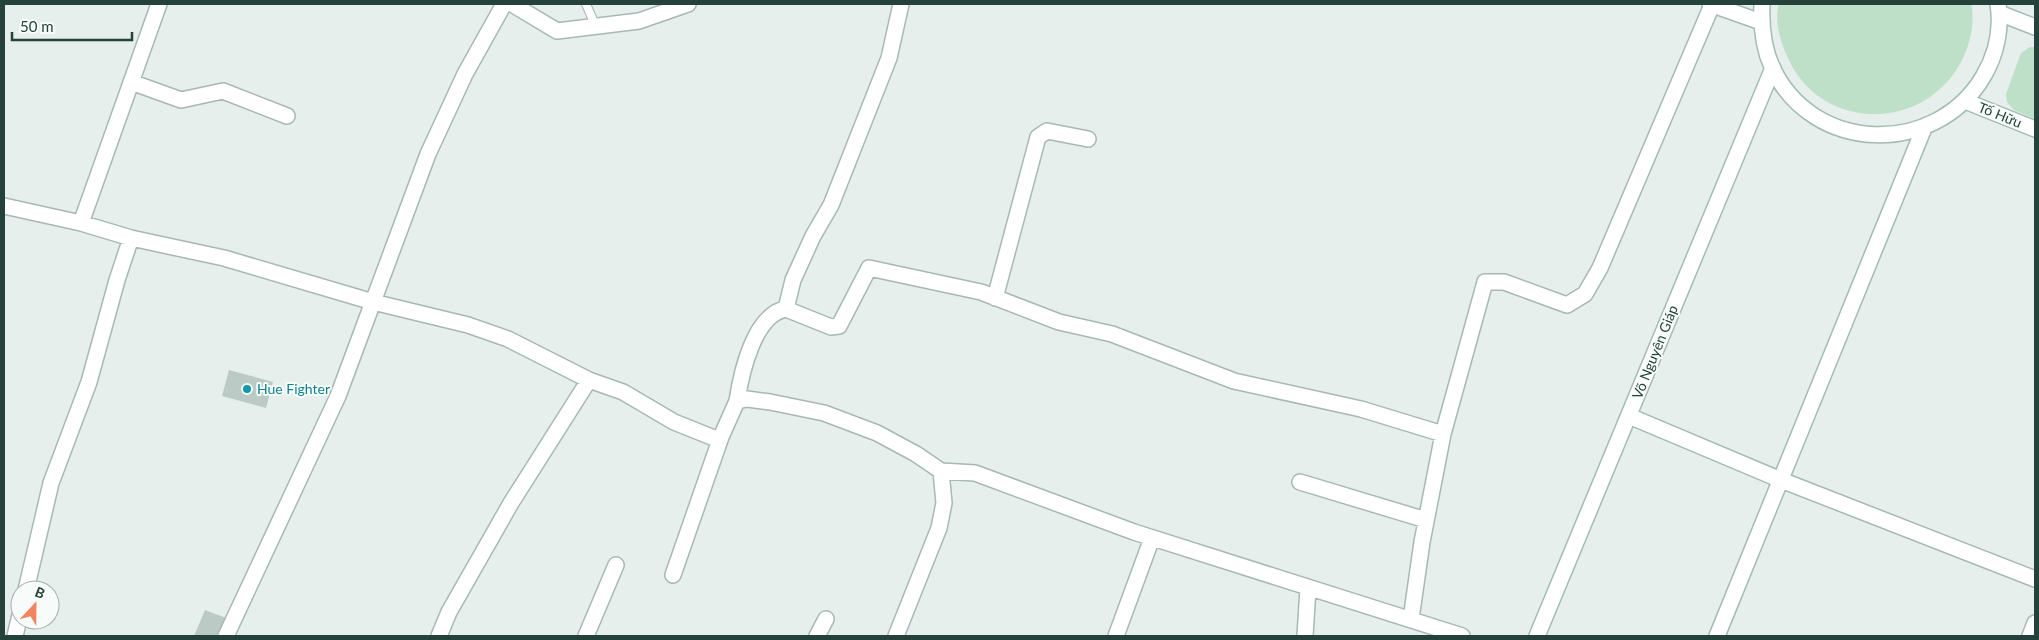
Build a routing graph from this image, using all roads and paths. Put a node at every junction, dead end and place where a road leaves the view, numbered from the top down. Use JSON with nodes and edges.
{"nodes":[{"id":1,"x":159,"y":4,"type":"edge"},
{"id":2,"x":504,"y":4,"type":"edge"},
{"id":3,"x":512,"y":4,"type":"edge"},
{"id":4,"x":586,"y":4,"type":"edge"},
{"id":5,"x":688,"y":4,"type":"edge"},
{"id":6,"x":901,"y":4,"type":"edge"},
{"id":7,"x":1711,"y":4,"type":"edge"},
{"id":8,"x":1762,"y":4,"type":"edge"},
{"id":9,"x":1999,"y":8,"type":"edge"},
{"id":10,"x":1761,"y":22,"type":"junction"},
{"id":11,"x":596,"y":27,"type":"junction"},
{"id":12,"x":2035,"y":27,"type":"edge"},
{"id":13,"x":1772,"y":68,"type":"junction"},
{"id":14,"x":131,"y":82,"type":"junction"},
{"id":15,"x":1965,"y":101,"type":"junction"},
{"id":16,"x":287,"y":116,"type":"dead end"},
{"id":17,"x":1924,"y":128,"type":"junction"},
{"id":18,"x":2035,"y":129,"type":"edge"},
{"id":19,"x":1088,"y":139,"type":"dead end"},
{"id":20,"x":4,"y":206,"type":"edge"},
{"id":21,"x":81,"y":223,"type":"junction"},
{"id":22,"x":131,"y":238,"type":"junction"},
{"id":23,"x":995,"y":298,"type":"junction"},
{"id":24,"x":373,"y":302,"type":"junction"},
{"id":25,"x":786,"y":309,"type":"junction"},
{"id":26,"x":589,"y":380,"type":"junction"},
{"id":27,"x":737,"y":401,"type":"junction"},
{"id":28,"x":1629,"y":416,"type":"junction"},
{"id":29,"x":1443,"y":434,"type":"junction"},
{"id":30,"x":721,"y":437,"type":"junction"},
{"id":31,"x":941,"y":471,"type":"junction"},
{"id":32,"x":1782,"y":480,"type":"junction"},
{"id":33,"x":1300,"y":482,"type":"dead end"},
{"id":34,"x":1426,"y":520,"type":"junction"},
{"id":35,"x":1152,"y":538,"type":"junction"},
{"id":36,"x":616,"y":565,"type":"dead end"},
{"id":37,"x":673,"y":575,"type":"dead end"},
{"id":38,"x":2035,"y":579,"type":"edge"},
{"id":39,"x":28,"y":580,"type":"edge"},
{"id":40,"x":1308,"y":588,"type":"junction"},
{"id":41,"x":826,"y":619,"type":"dead end"},
{"id":42,"x":1411,"y":619,"type":"junction"},
{"id":43,"x":2035,"y":623,"type":"edge"},
{"id":44,"x":226,"y":636,"type":"edge"},
{"id":45,"x":439,"y":636,"type":"edge"},
{"id":46,"x":586,"y":636,"type":"edge"},
{"id":47,"x":817,"y":636,"type":"edge"},
{"id":48,"x":896,"y":636,"type":"edge"},
{"id":49,"x":1116,"y":636,"type":"edge"},
{"id":50,"x":1305,"y":636,"type":"edge"},
{"id":51,"x":1462,"y":636,"type":"edge"},
{"id":52,"x":1537,"y":636,"type":"edge"},
{"id":53,"x":1717,"y":636,"type":"edge"},
{"id":54,"x":2030,"y":636,"type":"edge"}],
"edges":[{"from":1,"to":14,"type":"street"},
{"from":2,"to":24,"type":"street"},
{"from":3,"to":11,"type":"street"},
{"from":4,"to":11,"type":"lane"},
{"from":5,"to":11,"type":"street"},
{"from":6,"to":25,"type":"street"},
{"from":7,"to":10,"type":"street"},
{"from":7,"to":29,"type":"street"},
{"from":8,"to":10,"type":"street"},
{"from":9,"to":12,"type":"street"},
{"from":9,"to":15,"type":"street"},
{"from":10,"to":13,"type":"street"},
{"from":13,"to":17,"type":"street"},
{"from":13,"to":28,"type":"street","name":"Võ Nguyên Giáp"},
{"from":14,"to":16,"type":"street"},
{"from":14,"to":21,"type":"street"},
{"from":15,"to":17,"type":"street"},
{"from":15,"to":18,"type":"street","name":"Tố Hữu"},
{"from":17,"to":32,"type":"street"},
{"from":19,"to":23,"type":"street"},
{"from":20,"to":21,"type":"street"},
{"from":21,"to":22,"type":"street"},
{"from":22,"to":24,"type":"street"},
{"from":22,"to":39,"type":"street"},
{"from":23,"to":25,"type":"street"},
{"from":23,"to":29,"type":"street"},
{"from":24,"to":26,"type":"street"},
{"from":24,"to":44,"type":"street"},
{"from":25,"to":27,"type":"street"},
{"from":26,"to":30,"type":"street"},
{"from":26,"to":45,"type":"street"},
{"from":27,"to":30,"type":"street"},
{"from":27,"to":31,"type":"street"},
{"from":28,"to":32,"type":"street"},
{"from":28,"to":52,"type":"street","name":"Võ Nguyên Giáp"},
{"from":29,"to":34,"type":"street"},
{"from":30,"to":37,"type":"street"},
{"from":31,"to":35,"type":"street"},
{"from":31,"to":48,"type":"street"},
{"from":32,"to":38,"type":"street"},
{"from":32,"to":53,"type":"street"},
{"from":33,"to":34,"type":"street"},
{"from":34,"to":42,"type":"street"},
{"from":35,"to":40,"type":"street"},
{"from":35,"to":49,"type":"street"},
{"from":36,"to":46,"type":"street"},
{"from":40,"to":42,"type":"street"},
{"from":40,"to":50,"type":"street"},
{"from":41,"to":47,"type":"street"},
{"from":42,"to":51,"type":"street"},
{"from":43,"to":54,"type":"street"}]}
